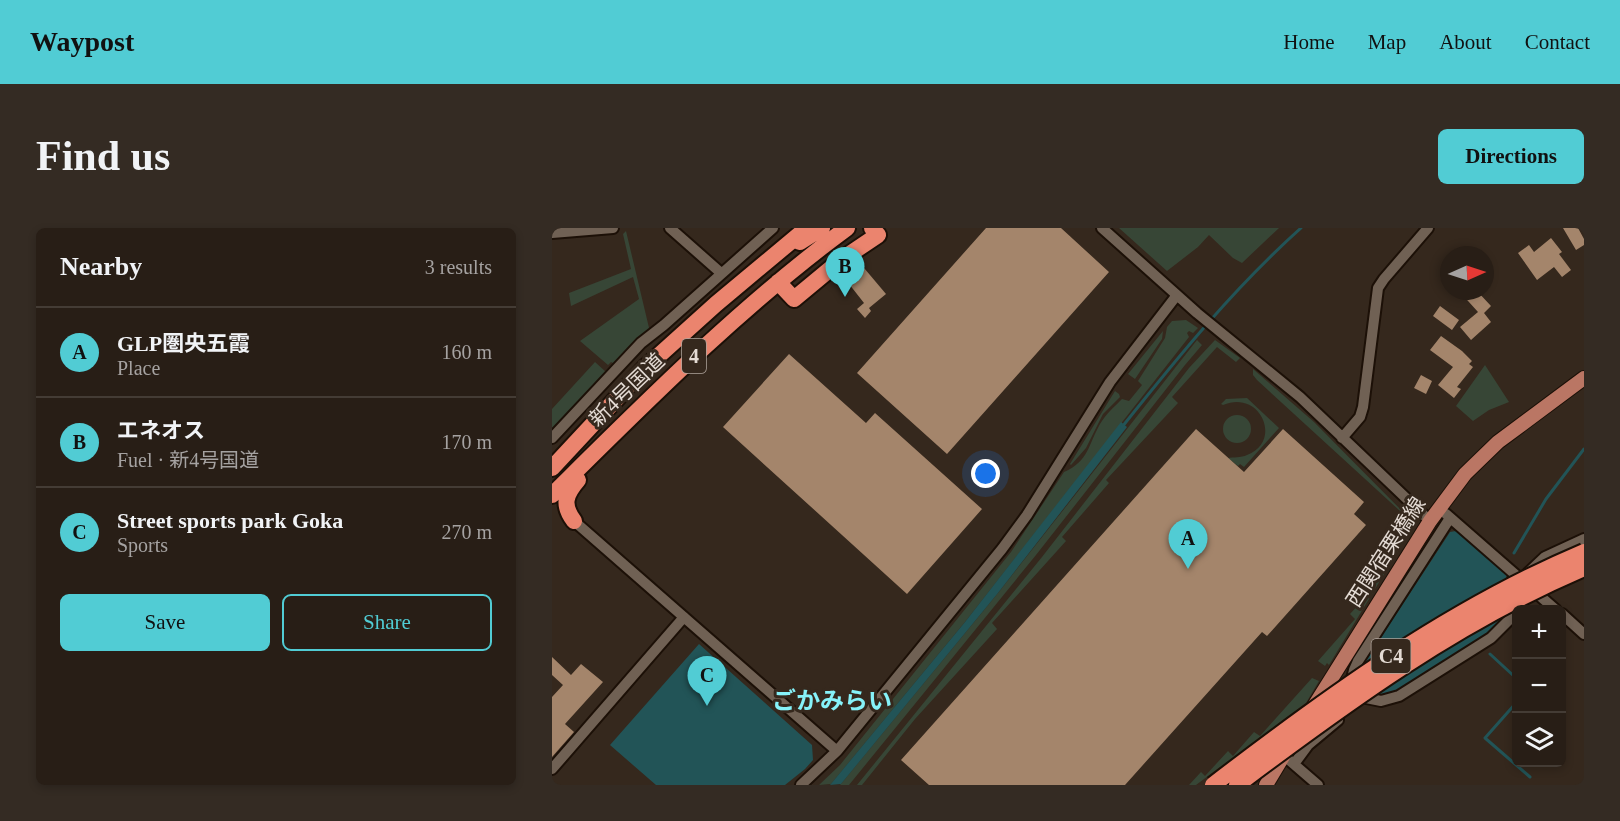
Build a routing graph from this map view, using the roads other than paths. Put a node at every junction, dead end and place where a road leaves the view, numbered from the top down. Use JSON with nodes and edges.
{"nodes":[{"id":1,"x":613,"y":228,"type":"edge"},
{"id":2,"x":670,"y":228,"type":"edge"},
{"id":3,"x":773,"y":228,"type":"edge"},
{"id":4,"x":807,"y":228,"type":"edge"},
{"id":5,"x":822,"y":228,"type":"edge"},
{"id":6,"x":847,"y":228,"type":"edge"},
{"id":7,"x":873,"y":228,"type":"edge"},
{"id":8,"x":1102,"y":228,"type":"edge"},
{"id":9,"x":1428,"y":228,"type":"edge"},
{"id":10,"x":552,"y":233,"type":"edge"},
{"id":11,"x":763,"y":265,"type":"junction"},
{"id":12,"x":721,"y":273,"type":"junction"},
{"id":13,"x":778,"y":282,"type":"junction"},
{"id":14,"x":1177,"y":296,"type":"junction"},
{"id":15,"x":1584,"y":378,"type":"edge"},
{"id":16,"x":624,"y":424,"type":"junction"},
{"id":17,"x":587,"y":429,"type":"junction"},
{"id":18,"x":552,"y":438,"type":"edge"},
{"id":19,"x":1342,"y":438,"type":"junction"},
{"id":20,"x":552,"y":457,"type":"edge"},
{"id":21,"x":552,"y":468,"type":"edge"},
{"id":22,"x":552,"y":495,"type":"edge"},
{"id":23,"x":1439,"y":508,"type":"junction"},
{"id":24,"x":553,"y":516,"type":"edge"},
{"id":25,"x":1450,"y":518,"type":"junction"},
{"id":26,"x":574,"y":521,"type":"junction"},
{"id":27,"x":1430,"y":521,"type":"junction"},
{"id":28,"x":1584,"y":539,"type":"edge"},
{"id":29,"x":1584,"y":552,"type":"edge"},
{"id":30,"x":1584,"y":568,"type":"edge"},
{"id":31,"x":1522,"y":579,"type":"junction"},
{"id":32,"x":1534,"y":590,"type":"junction"},
{"id":33,"x":1522,"y":605,"type":"edge"},
{"id":34,"x":1551,"y":605,"type":"edge"},
{"id":35,"x":684,"y":617,"type":"junction"},
{"id":36,"x":1512,"y":617,"type":"edge"},
{"id":37,"x":1566,"y":618,"type":"edge"},
{"id":38,"x":1584,"y":634,"type":"edge"},
{"id":39,"x":1351,"y":695,"type":"junction"},
{"id":40,"x":837,"y":751,"type":"junction"},
{"id":41,"x":1289,"y":760,"type":"junction"},
{"id":42,"x":552,"y":769,"type":"edge"},
{"id":43,"x":801,"y":785,"type":"edge"},
{"id":44,"x":1213,"y":785,"type":"edge"},
{"id":45,"x":1237,"y":785,"type":"edge"},
{"id":46,"x":1266,"y":785,"type":"edge"},
{"id":47,"x":1318,"y":785,"type":"edge"}],
"edges":[{"from":1,"to":10,"type":"street"},
{"from":2,"to":12,"type":"street"},
{"from":3,"to":12,"type":"street"},
{"from":4,"to":11,"type":"highway","name":"新4号国道","number":"4"},
{"from":5,"to":11,"type":"highway"},
{"from":6,"to":13,"type":"highway","name":"新4号国道","number":"4"},
{"from":7,"to":13,"type":"highway"},
{"from":8,"to":14,"type":"street"},
{"from":9,"to":19,"type":"street"},
{"from":11,"to":17,"type":"highway","name":"新4号国道","number":"4"},
{"from":12,"to":18,"type":"street"},
{"from":13,"to":16,"type":"highway","name":"新4号国道","number":"4"},
{"from":14,"to":19,"type":"street"},
{"from":14,"to":40,"type":"street"},
{"from":15,"to":23,"type":"main road","name":"西関宿栗橋線"},
{"from":16,"to":22,"type":"highway","name":"新4号国道","number":"4"},
{"from":16,"to":26,"type":"highway"},
{"from":17,"to":20,"type":"highway"},
{"from":17,"to":21,"type":"highway","name":"新4号国道","number":"4"},
{"from":19,"to":27,"type":"street"},
{"from":23,"to":25,"type":"street"},
{"from":23,"to":27,"type":"main road","name":"西関宿栗橋線"},
{"from":24,"to":26,"type":"highway"},
{"from":25,"to":31,"type":"street"},
{"from":25,"to":39,"type":"street"},
{"from":26,"to":35,"type":"street"},
{"from":27,"to":41,"type":"main road","name":"西関宿栗橋線"},
{"from":28,"to":31,"type":"street"},
{"from":29,"to":44,"type":"highway","number":"C4","bridge":true},
{"from":30,"to":45,"type":"highway","number":"C4","bridge":true},
{"from":31,"to":32,"type":"street"},
{"from":32,"to":33,"type":"street"},
{"from":32,"to":34,"type":"street"},
{"from":35,"to":40,"type":"street"},
{"from":35,"to":42,"type":"street"},
{"from":36,"to":39,"type":"street"},
{"from":37,"to":38,"type":"street"},
{"from":39,"to":41,"type":"street"},
{"from":40,"to":43,"type":"street"},
{"from":41,"to":46,"type":"main road","name":"西関宿栗橋線"},
{"from":41,"to":47,"type":"street"}]}
